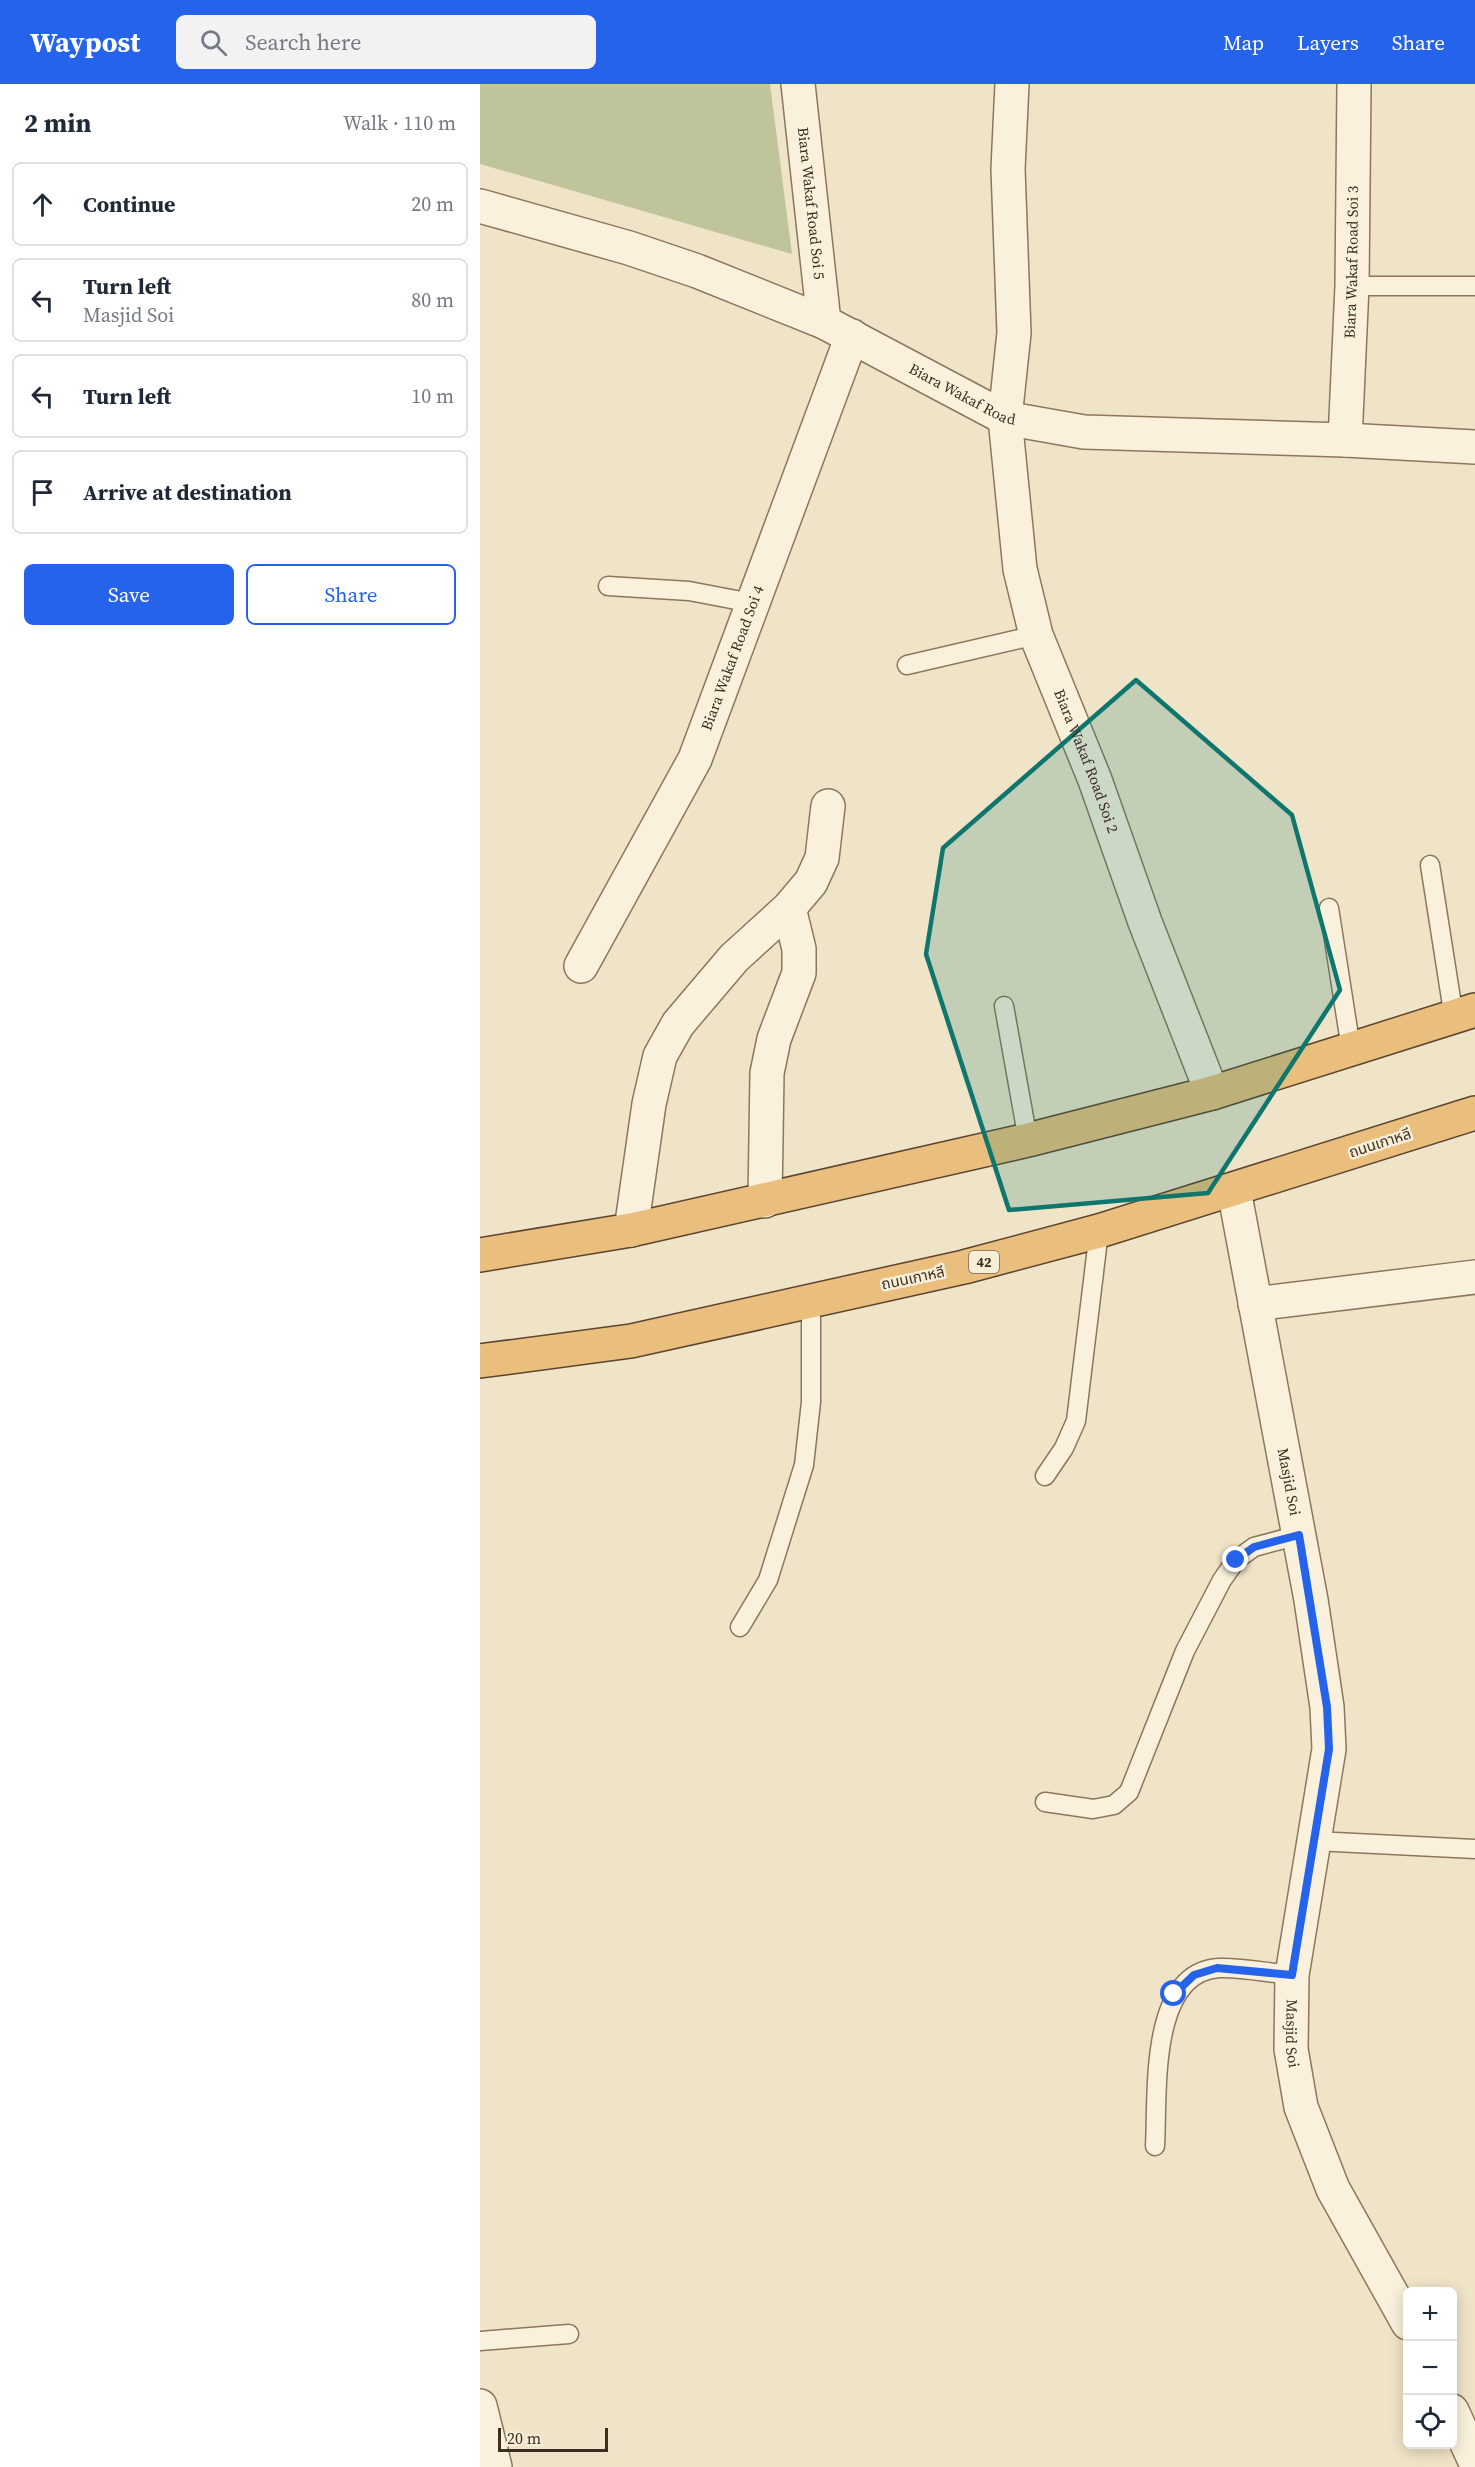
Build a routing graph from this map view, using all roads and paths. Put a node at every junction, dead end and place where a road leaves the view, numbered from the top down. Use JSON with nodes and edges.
{"nodes":[{"id":1,"x":798,"y":84,"type":"edge"},
{"id":2,"x":1012,"y":84,"type":"edge"},
{"id":3,"x":1354,"y":84,"type":"edge"},
{"id":4,"x":480,"y":206,"type":"edge"},
{"id":5,"x":1352,"y":286,"type":"junction"},
{"id":6,"x":1475,"y":286,"type":"edge"},
{"id":7,"x":838,"y":329,"type":"junction"},
{"id":8,"x":1005,"y":418,"type":"junction"},
{"id":9,"x":1345,"y":440,"type":"junction"},
{"id":10,"x":1475,"y":447,"type":"edge"},
{"id":11,"x":609,"y":586,"type":"dead end"},
{"id":12,"x":753,"y":603,"type":"junction"},
{"id":13,"x":1036,"y":635,"type":"junction"},
{"id":14,"x":907,"y":665,"type":"dead end"},
{"id":15,"x":828,"y":806,"type":"dead end"},
{"id":16,"x":1430,"y":865,"type":"dead end"},
{"id":17,"x":789,"y":908,"type":"junction"},
{"id":18,"x":1329,"y":908,"type":"dead end"},
{"id":19,"x":581,"y":966,"type":"dead end"},
{"id":20,"x":1004,"y":1006,"type":"dead end"},
{"id":21,"x":1464,"y":1014,"type":"edge"},
{"id":22,"x":1351,"y":1049,"type":"junction"},
{"id":23,"x":1212,"y":1093,"type":"junction"},
{"id":24,"x":1475,"y":1113,"type":"edge"},
{"id":25,"x":1028,"y":1140,"type":"junction"},
{"id":26,"x":1234,"y":1190,"type":"junction"},
{"id":27,"x":765,"y":1202,"type":"junction"},
{"id":28,"x":631,"y":1230,"type":"junction"},
{"id":29,"x":1100,"y":1231,"type":"junction"},
{"id":30,"x":480,"y":1255,"type":"edge"},
{"id":31,"x":1475,"y":1276,"type":"edge"},
{"id":32,"x":811,"y":1300,"type":"junction"},
{"id":33,"x":1255,"y":1304,"type":"junction"},
{"id":34,"x":480,"y":1362,"type":"edge"},
{"id":35,"x":1045,"y":1476,"type":"dead end"},
{"id":36,"x":1299,"y":1535,"type":"junction"},
{"id":37,"x":740,"y":1627,"type":"dead end"},
{"id":38,"x":1045,"y":1802,"type":"dead end"},
{"id":39,"x":1315,"y":1841,"type":"junction"},
{"id":40,"x":1475,"y":1849,"type":"edge"},
{"id":41,"x":1292,"y":1975,"type":"junction"},
{"id":42,"x":1155,"y":2146,"type":"dead end"},
{"id":43,"x":1403,"y":2316,"type":"edge"},
{"id":44,"x":569,"y":2334,"type":"dead end"},
{"id":45,"x":480,"y":2341,"type":"edge"},
{"id":46,"x":480,"y":2406,"type":"edge"},
{"id":47,"x":1457,"y":2421,"type":"edge"},
{"id":48,"x":1475,"y":2462,"type":"edge"},
{"id":49,"x":495,"y":2467,"type":"edge"}],
"edges":[{"from":1,"to":7,"type":"street","name":"Biara Wakaf Road Soi 5"},
{"from":2,"to":8,"type":"street","name":"Biara Wakaf Road Soi 2"},
{"from":3,"to":5,"type":"street","name":"Biara Wakaf Road Soi 3"},
{"from":4,"to":7,"type":"street","name":"Biara Wakaf Road"},
{"from":5,"to":6,"type":"lane"},
{"from":5,"to":9,"type":"street","name":"Biara Wakaf Road Soi 3"},
{"from":7,"to":8,"type":"street","name":"Biara Wakaf Road"},
{"from":7,"to":12,"type":"street","name":"Biara Wakaf Road Soi 4"},
{"from":8,"to":9,"type":"street","name":"Biara Wakaf Road"},
{"from":8,"to":13,"type":"street","name":"Biara Wakaf Road Soi 2"},
{"from":9,"to":10,"type":"street","name":"Biara Wakaf Road"},
{"from":11,"to":12,"type":"lane"},
{"from":12,"to":19,"type":"street","name":"Biara Wakaf Road Soi 4"},
{"from":13,"to":14,"type":"lane"},
{"from":13,"to":23,"type":"street","name":"Biara Wakaf Road Soi 2"},
{"from":15,"to":17,"type":"street"},
{"from":16,"to":21,"type":"lane"},
{"from":17,"to":27,"type":"street"},
{"from":17,"to":28,"type":"street"},
{"from":18,"to":22,"type":"lane"},
{"from":20,"to":25,"type":"lane"},
{"from":21,"to":22,"type":"highway"},
{"from":22,"to":23,"type":"highway"},
{"from":23,"to":25,"type":"highway"},
{"from":24,"to":26,"type":"highway","name":"ถนนเกาหลี","number":"42"},
{"from":25,"to":27,"type":"highway"},
{"from":26,"to":29,"type":"highway","name":"ถนนเกาหลี","number":"42"},
{"from":26,"to":33,"type":"street","name":"Masjid Soi"},
{"from":27,"to":28,"type":"highway"},
{"from":28,"to":30,"type":"highway"},
{"from":29,"to":32,"type":"highway","name":"ถนนเกาหลี","number":"42"},
{"from":29,"to":35,"type":"lane"},
{"from":31,"to":33,"type":"street"},
{"from":32,"to":34,"type":"highway","name":"ถนนเกาหลี","number":"42"},
{"from":32,"to":37,"type":"lane"},
{"from":33,"to":36,"type":"street","name":"Masjid Soi"},
{"from":36,"to":38,"type":"lane"},
{"from":36,"to":39,"type":"street","name":"Masjid Soi"},
{"from":39,"to":40,"type":"lane"},
{"from":39,"to":41,"type":"street","name":"Masjid Soi"},
{"from":41,"to":42,"type":"lane"},
{"from":41,"to":43,"type":"street","name":"Masjid Soi"},
{"from":44,"to":45,"type":"lane"},
{"from":46,"to":49,"type":"street"},
{"from":47,"to":48,"type":"street"}]}
